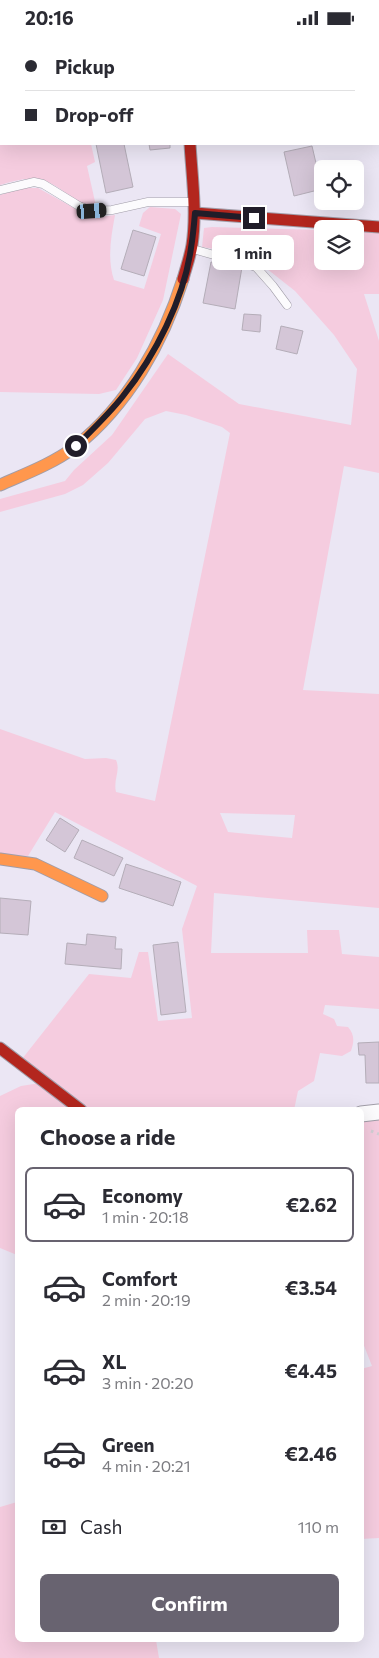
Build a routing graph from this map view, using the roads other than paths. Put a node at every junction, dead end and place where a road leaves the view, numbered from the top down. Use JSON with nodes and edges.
{"nodes":[{"id":1,"x":190,"y":145,"type":"edge"},
{"id":2,"x":0,"y":191,"type":"edge"},
{"id":3,"x":194,"y":207,"type":"junction"},
{"id":4,"x":379,"y":227,"type":"edge"},
{"id":5,"x":191,"y":249,"type":"junction"},
{"id":6,"x":287,"y":305,"type":"dead end"},
{"id":7,"x":0,"y":485,"type":"edge"},
{"id":8,"x":0,"y":859,"type":"edge"},
{"id":9,"x":102,"y":896,"type":"dead end"},
{"id":10,"x":0,"y":1048,"type":"edge"},
{"id":11,"x":77,"y":1107,"type":"edge"},
{"id":12,"x":379,"y":1112,"type":"edge"},
{"id":13,"x":364,"y":1114,"type":"edge"}],
"edges":[{"from":1,"to":3,"type":"main road"},
{"from":2,"to":3,"type":"lane"},
{"from":3,"to":4,"type":"main road"},
{"from":3,"to":5,"type":"main road"},
{"from":5,"to":6,"type":"lane"},
{"from":5,"to":7,"type":"main road"},
{"from":8,"to":9,"type":"main road"},
{"from":10,"to":11,"type":"main road"},
{"from":12,"to":13,"type":"street"}]}
